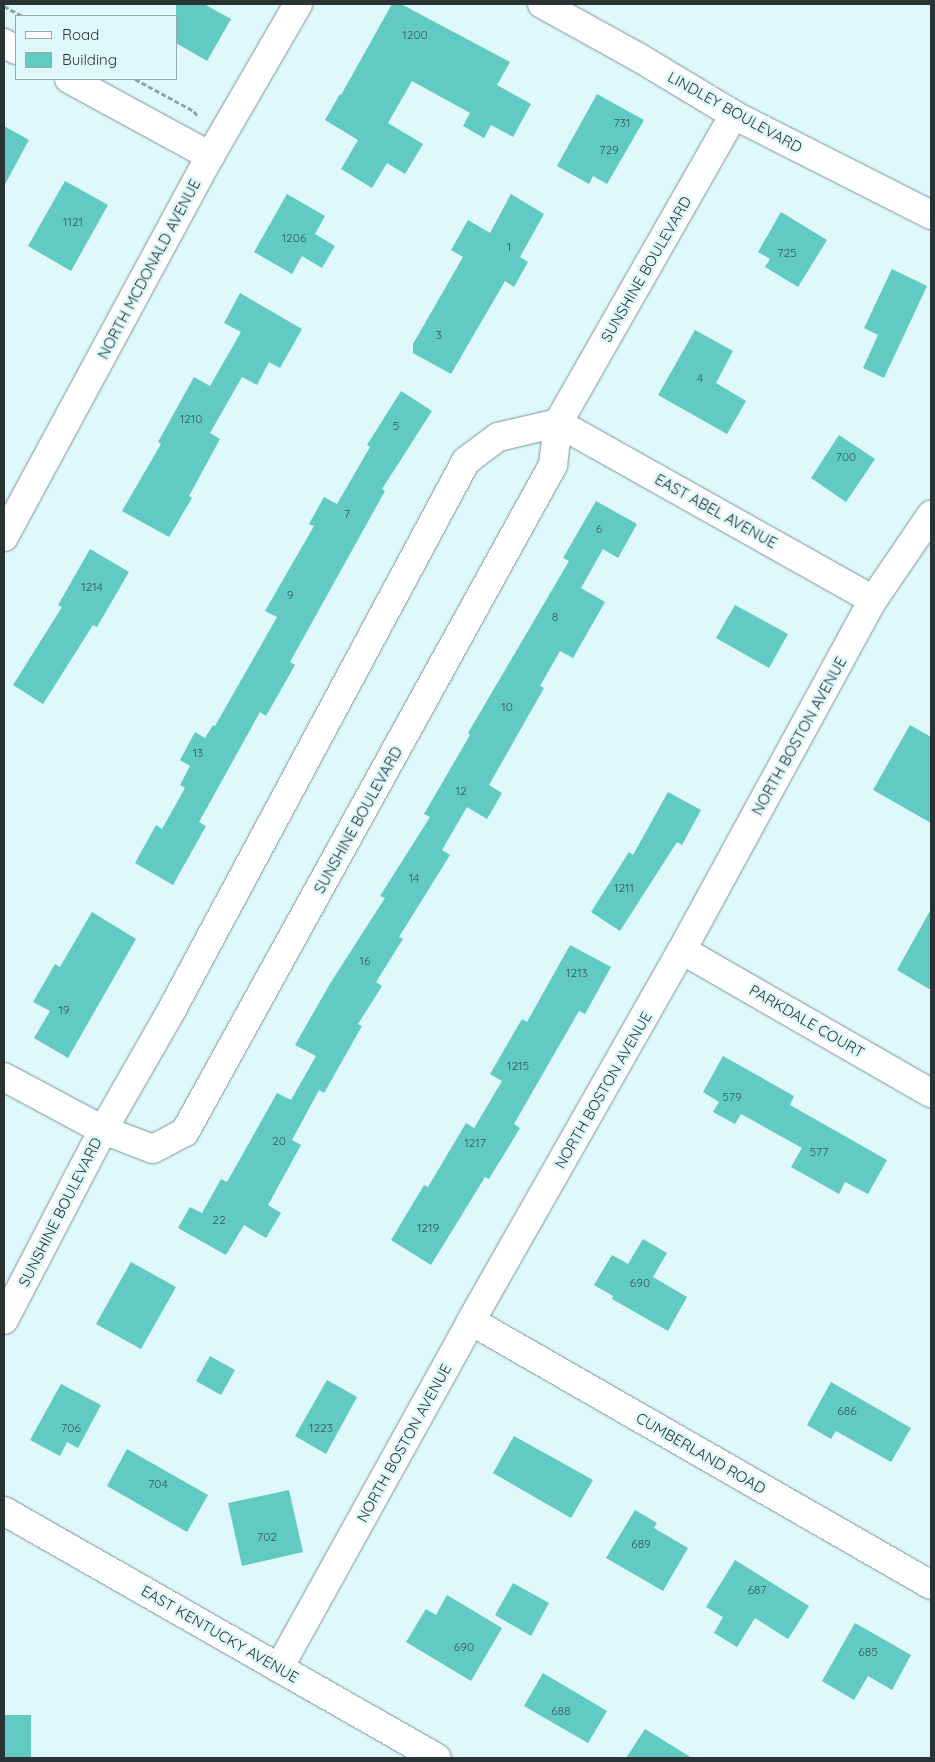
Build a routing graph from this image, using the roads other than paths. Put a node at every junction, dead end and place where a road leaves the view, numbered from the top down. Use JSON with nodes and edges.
{"nodes":[{"id":1,"x":298,"y":4,"type":"edge"},
{"id":2,"x":542,"y":4,"type":"edge"},
{"id":3,"x":4,"y":43,"type":"edge"},
{"id":4,"x":15,"y":49,"type":"edge"},
{"id":5,"x":71,"y":80,"type":"edge"},
{"id":6,"x":734,"y":114,"type":"junction"},
{"id":7,"x":210,"y":156,"type":"junction"},
{"id":8,"x":931,"y":215,"type":"edge"},
{"id":9,"x":558,"y":423,"type":"junction"},
{"id":10,"x":930,"y":521,"type":"edge"},
{"id":11,"x":4,"y":537,"type":"edge"},
{"id":12,"x":873,"y":600,"type":"junction"},
{"id":13,"x":682,"y":950,"type":"junction"},
{"id":14,"x":4,"y":1077,"type":"edge"},
{"id":15,"x":931,"y":1093,"type":"edge"},
{"id":16,"x":102,"y":1130,"type":"junction"},
{"id":17,"x":4,"y":1320,"type":"edge"},
{"id":18,"x":470,"y":1321,"type":"junction"},
{"id":19,"x":4,"y":1511,"type":"edge"},
{"id":20,"x":931,"y":1585,"type":"edge"},
{"id":21,"x":279,"y":1668,"type":"junction"},
{"id":22,"x":437,"y":1758,"type":"edge"}],
"edges":[{"from":1,"to":7,"type":"street","name":"NORTH MCDONALD AVENUE"},
{"from":2,"to":6,"type":"street","name":"LINDLEY BOULEVARD"},
{"from":3,"to":4,"type":"street"},
{"from":5,"to":7,"type":"street"},
{"from":6,"to":8,"type":"street","name":"LINDLEY BOULEVARD"},
{"from":6,"to":9,"type":"street","name":"SUNSHINE BOULEVARD"},
{"from":7,"to":11,"type":"street","name":"NORTH MCDONALD AVENUE"},
{"from":9,"to":12,"type":"street","name":"EAST ABEL AVENUE"},
{"from":9,"to":16,"type":"street","name":"SUNSHINE BOULEVARD"},
{"from":9,"to":16,"type":"street","name":"SUNSHINE BOULEVARD"},
{"from":10,"to":12,"type":"street","name":"NORTH BOSTON AVENUE"},
{"from":12,"to":13,"type":"street","name":"NORTH BOSTON AVENUE"},
{"from":13,"to":15,"type":"street","name":"PARKDALE COURT"},
{"from":13,"to":18,"type":"street","name":"NORTH BOSTON AVENUE"},
{"from":14,"to":16,"type":"street"},
{"from":16,"to":17,"type":"street","name":"SUNSHINE BOULEVARD"},
{"from":18,"to":20,"type":"street","name":"CUMBERLAND ROAD"},
{"from":18,"to":21,"type":"street","name":"NORTH BOSTON AVENUE"},
{"from":19,"to":21,"type":"street","name":"EAST KENTUCKY AVENUE"},
{"from":21,"to":22,"type":"street","name":"EAST KENTUCKY AVENUE"}]}
